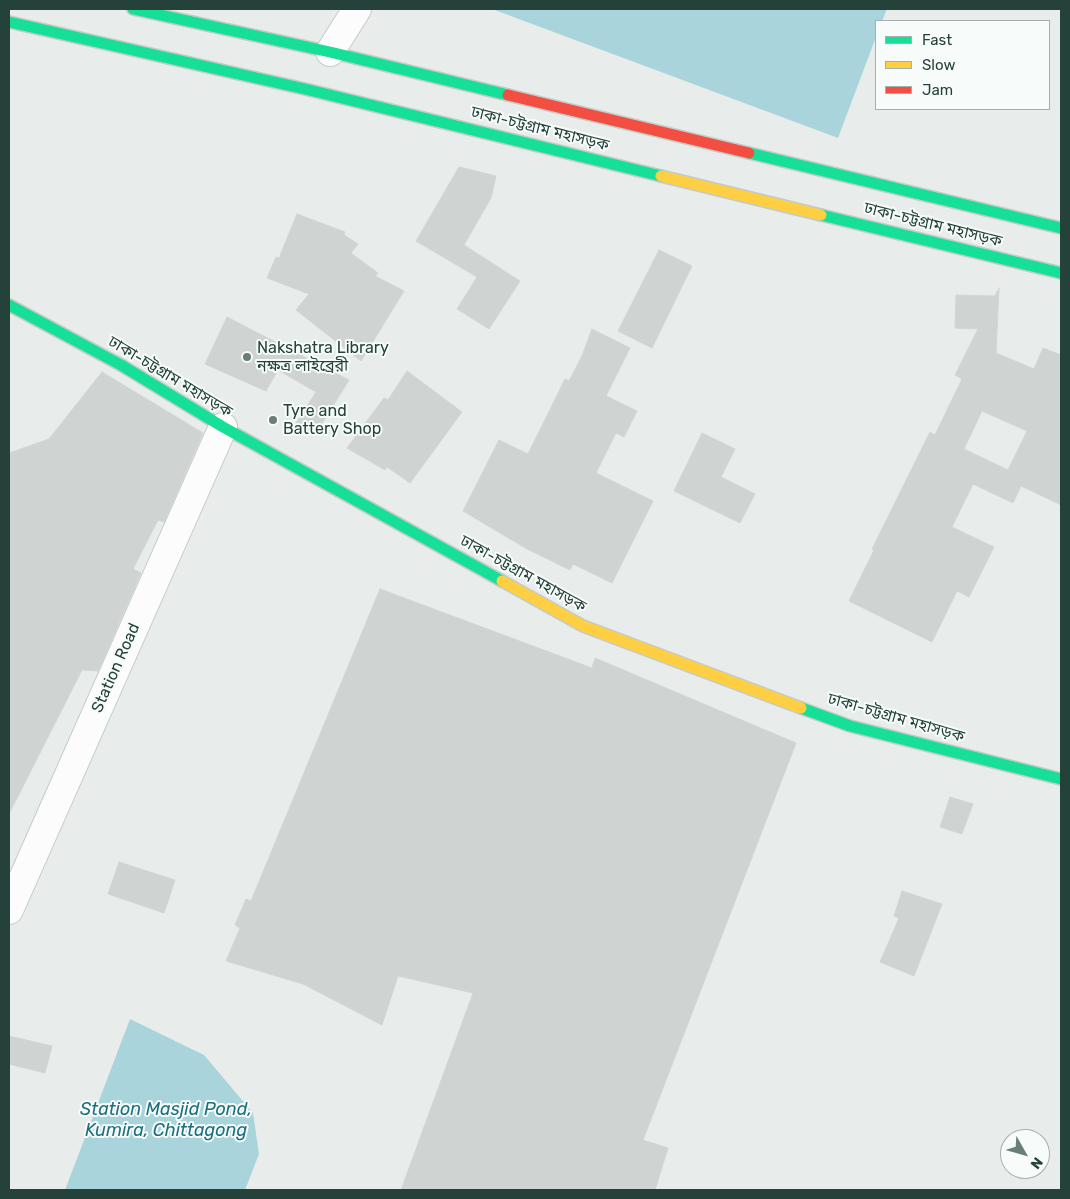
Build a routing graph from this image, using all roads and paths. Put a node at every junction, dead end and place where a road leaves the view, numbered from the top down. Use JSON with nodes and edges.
{"nodes":[{"id":1,"x":133,"y":9,"type":"edge"},
{"id":2,"x":357,"y":9,"type":"edge"},
{"id":3,"x":9,"y":22,"type":"edge"},
{"id":4,"x":330,"y":52,"type":"junction"},
{"id":5,"x":1061,"y":228,"type":"edge"},
{"id":6,"x":1061,"y":273,"type":"edge"},
{"id":7,"x":9,"y":305,"type":"edge"},
{"id":8,"x":223,"y":427,"type":"junction"},
{"id":9,"x":1061,"y":779,"type":"edge"},
{"id":10,"x":9,"y":910,"type":"edge"}],
"edges":[{"from":1,"to":4,"type":"main road","name":"ঢাকা-চট্টগ্রাম মহাসড়ক"},
{"from":2,"to":4,"type":"street"},
{"from":3,"to":6,"type":"main road","name":"ঢাকা-চট্টগ্রাম মহাসড়ক"},
{"from":4,"to":5,"type":"main road","name":"ঢাকা-চট্টগ্রাম মহাসড়ক"},
{"from":7,"to":8,"type":"main road","name":"ঢাকা-চট্টগ্রাম মহাসড়ক"},
{"from":8,"to":9,"type":"main road","name":"ঢাকা-চট্টগ্রাম মহাসড়ক"},
{"from":8,"to":10,"type":"street","name":"Station Road"}]}
